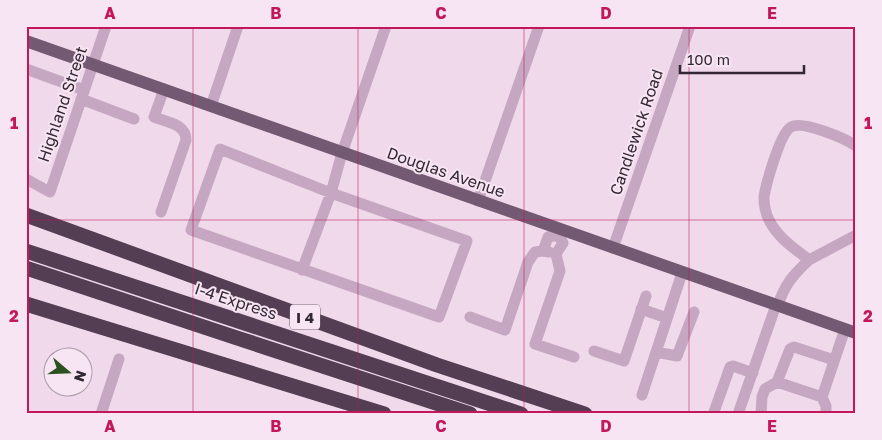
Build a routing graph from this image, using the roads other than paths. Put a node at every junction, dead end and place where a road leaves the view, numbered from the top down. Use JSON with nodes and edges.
{"nodes":[{"id":1,"x":106,"y":26,"type":"edge"},
{"id":2,"x":238,"y":26,"type":"edge"},
{"id":3,"x":386,"y":26,"type":"edge"},
{"id":4,"x":539,"y":26,"type":"edge"},
{"id":5,"x":690,"y":26,"type":"edge"},
{"id":6,"x":26,"y":41,"type":"edge"},
{"id":7,"x":93,"y":65,"type":"junction"},
{"id":8,"x":26,"y":69,"type":"edge"},
{"id":9,"x":164,"y":90,"type":"junction"},
{"id":10,"x":83,"y":95,"type":"junction"},
{"id":11,"x":211,"y":106,"type":"junction"},
{"id":12,"x":134,"y":119,"type":"dead end"},
{"id":13,"x":856,"y":146,"type":"edge"},
{"id":14,"x":342,"y":153,"type":"junction"},
{"id":15,"x":26,"y":179,"type":"edge"},
{"id":16,"x":331,"y":193,"type":"junction"},
{"id":17,"x":478,"y":201,"type":"junction"},
{"id":18,"x":161,"y":212,"type":"dead end"},
{"id":19,"x":26,"y":216,"type":"edge"},
{"id":20,"x":559,"y":232,"type":"junction"},
{"id":21,"x":856,"y":235,"type":"edge"},
{"id":22,"x":613,"y":248,"type":"junction"},
{"id":23,"x":26,"y":251,"type":"edge"},
{"id":24,"x":543,"y":251,"type":"junction"},
{"id":25,"x":556,"y":254,"type":"junction"},
{"id":26,"x":809,"y":260,"type":"junction"},
{"id":27,"x":26,"y":268,"type":"edge"},
{"id":28,"x":302,"y":270,"type":"junction"},
{"id":29,"x":682,"y":273,"type":"junction"},
{"id":30,"x":646,"y":296,"type":"dead end"},
{"id":31,"x":26,"y":304,"type":"edge"},
{"id":32,"x":777,"y":305,"type":"junction"},
{"id":33,"x":642,"y":309,"type":"junction"},
{"id":34,"x":694,"y":312,"type":"dead end"},
{"id":35,"x":470,"y":317,"type":"dead end"},
{"id":36,"x":667,"y":318,"type":"junction"},
{"id":37,"x":850,"y":331,"type":"edge"},
{"id":38,"x":594,"y":350,"type":"dead end"},
{"id":39,"x":656,"y":352,"type":"junction"},
{"id":40,"x":574,"y":356,"type":"dead end"},
{"id":41,"x":120,"y":359,"type":"dead end"},
{"id":42,"x":834,"y":360,"type":"junction"},
{"id":43,"x":753,"y":373,"type":"junction"},
{"id":44,"x":777,"y":382,"type":"junction"},
{"id":45,"x":642,"y":395,"type":"dead end"},
{"id":46,"x":822,"y":397,"type":"junction"},
{"id":47,"x":714,"y":412,"type":"dead end"},
{"id":48,"x":101,"y":414,"type":"edge"},
{"id":49,"x":384,"y":414,"type":"edge"},
{"id":50,"x":470,"y":414,"type":"edge"},
{"id":51,"x":521,"y":414,"type":"edge"},
{"id":52,"x":585,"y":414,"type":"edge"},
{"id":53,"x":738,"y":414,"type":"edge"},
{"id":54,"x":761,"y":414,"type":"edge"},
{"id":55,"x":826,"y":414,"type":"edge"}],
"edges":[{"from":1,"to":7,"type":"street","name":"Highland Street"},
{"from":2,"to":11,"type":"street"},
{"from":3,"to":14,"type":"street"},
{"from":4,"to":17,"type":"street"},
{"from":5,"to":22,"type":"street","name":"Candlewick Road"},
{"from":6,"to":7,"type":"main road","name":"Douglas Avenue"},
{"from":7,"to":9,"type":"main road","name":"Douglas Avenue"},
{"from":7,"to":10,"type":"street","name":"Highland Street"},
{"from":8,"to":10,"type":"street"},
{"from":9,"to":11,"type":"main road","name":"Douglas Avenue"},
{"from":9,"to":18,"type":"street"},
{"from":10,"to":12,"type":"street"},
{"from":10,"to":15,"type":"street","name":"Highland Street"},
{"from":11,"to":14,"type":"main road","name":"Douglas Avenue"},
{"from":13,"to":26,"type":"street"},
{"from":14,"to":16,"type":"street"},
{"from":14,"to":17,"type":"main road","name":"Douglas Avenue"},
{"from":16,"to":28,"type":"street"},
{"from":16,"to":28,"type":"street"},
{"from":16,"to":28,"type":"street"},
{"from":17,"to":20,"type":"main road","name":"Douglas Avenue"},
{"from":19,"to":52,"type":"highway","number":"I 4"},
{"from":20,"to":22,"type":"main road","name":"Douglas Avenue"},
{"from":20,"to":24,"type":"street"},
{"from":20,"to":25,"type":"street"},
{"from":21,"to":26,"type":"street"},
{"from":22,"to":29,"type":"main road","name":"Douglas Avenue"},
{"from":23,"to":51,"type":"highway","name":"I-4 Express"},
{"from":24,"to":25,"type":"street"},
{"from":24,"to":35,"type":"street"},
{"from":25,"to":40,"type":"street"},
{"from":26,"to":32,"type":"street"},
{"from":27,"to":50,"type":"highway"},
{"from":29,"to":32,"type":"main road","name":"Douglas Avenue"},
{"from":29,"to":36,"type":"street"},
{"from":30,"to":33,"type":"street"},
{"from":31,"to":49,"type":"highway"},
{"from":32,"to":37,"type":"main road","name":"Douglas Avenue"},
{"from":32,"to":43,"type":"street"},
{"from":33,"to":36,"type":"street"},
{"from":33,"to":38,"type":"street"},
{"from":34,"to":39,"type":"street"},
{"from":36,"to":39,"type":"street"},
{"from":37,"to":42,"type":"street"},
{"from":39,"to":45,"type":"street"},
{"from":41,"to":48,"type":"street"},
{"from":42,"to":44,"type":"street"},
{"from":42,"to":46,"type":"street"},
{"from":43,"to":47,"type":"street"},
{"from":43,"to":53,"type":"street"},
{"from":44,"to":46,"type":"street"},
{"from":44,"to":54,"type":"street"},
{"from":46,"to":55,"type":"street"}]}
